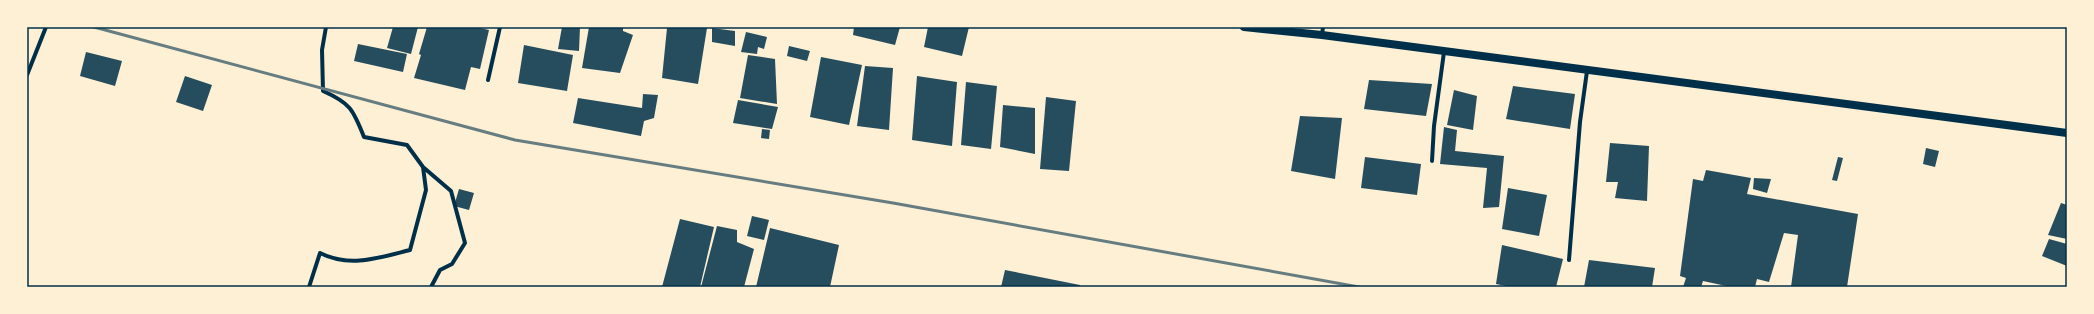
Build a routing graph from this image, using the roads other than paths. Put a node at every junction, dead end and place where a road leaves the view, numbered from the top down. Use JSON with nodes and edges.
{"nodes":[{"id":1,"x":46,"y":27,"type":"edge"},
{"id":2,"x":326,"y":27,"type":"edge"},
{"id":3,"x":500,"y":27,"type":"edge"},
{"id":4,"x":1244,"y":27,"type":"edge"},
{"id":5,"x":1322,"y":31,"type":"edge"},
{"id":6,"x":1444,"y":52,"type":"junction"},
{"id":7,"x":1587,"y":71,"type":"junction"},
{"id":8,"x":27,"y":74,"type":"edge"},
{"id":9,"x":488,"y":80,"type":"dead end"},
{"id":10,"x":2067,"y":133,"type":"edge"},
{"id":11,"x":1432,"y":161,"type":"dead end"},
{"id":12,"x":423,"y":167,"type":"junction"},
{"id":13,"x":1569,"y":260,"type":"dead end"},
{"id":14,"x":309,"y":287,"type":"edge"},
{"id":15,"x":431,"y":287,"type":"edge"}],
"edges":[{"from":1,"to":8,"type":"street"},
{"from":2,"to":12,"type":"street"},
{"from":3,"to":9,"type":"street"},
{"from":4,"to":5,"type":"main road"},
{"from":5,"to":6,"type":"main road"},
{"from":6,"to":7,"type":"main road"},
{"from":6,"to":11,"type":"street"},
{"from":7,"to":10,"type":"main road"},
{"from":7,"to":13,"type":"street"},
{"from":12,"to":14,"type":"street"},
{"from":12,"to":15,"type":"street"}]}
